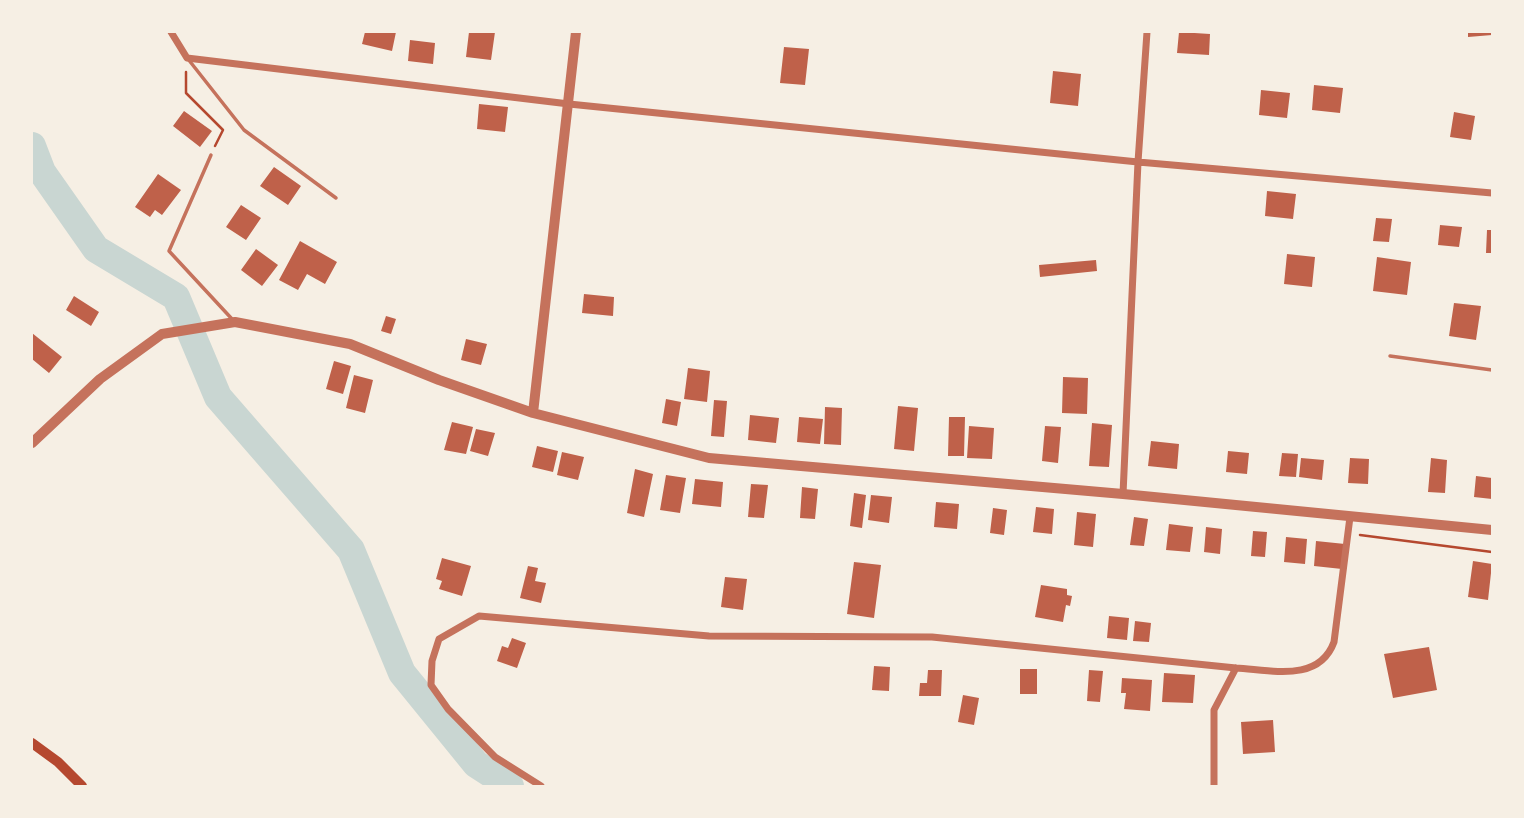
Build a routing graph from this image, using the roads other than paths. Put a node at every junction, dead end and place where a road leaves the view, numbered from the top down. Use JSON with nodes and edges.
{"nodes":[{"id":1,"x":171,"y":32,"type":"edge"},
{"id":2,"x":576,"y":32,"type":"edge"},
{"id":3,"x":1147,"y":32,"type":"edge"},
{"id":4,"x":187,"y":58,"type":"junction"},
{"id":5,"x":569,"y":104,"type":"junction"},
{"id":6,"x":211,"y":155,"type":"road end"},
{"id":7,"x":1138,"y":162,"type":"junction"},
{"id":8,"x":1493,"y":193,"type":"edge"},
{"id":9,"x":336,"y":198,"type":"dead end"},
{"id":10,"x":235,"y":322,"type":"junction"},
{"id":11,"x":1390,"y":356,"type":"dead end"},
{"id":12,"x":1493,"y":370,"type":"edge"},
{"id":13,"x":533,"y":413,"type":"junction"},
{"id":14,"x":32,"y":443,"type":"edge"},
{"id":15,"x":1123,"y":494,"type":"junction"},
{"id":16,"x":1350,"y":517,"type":"junction"},
{"id":17,"x":1493,"y":530,"type":"edge"},
{"id":18,"x":1236,"y":668,"type":"junction"},
{"id":19,"x":32,"y":743,"type":"edge"},
{"id":20,"x":82,"y":786,"type":"edge"},
{"id":21,"x":541,"y":786,"type":"edge"},
{"id":22,"x":1214,"y":786,"type":"edge"}],
"edges":[{"from":1,"to":4,"type":"street"},
{"from":2,"to":5,"type":"street"},
{"from":3,"to":7,"type":"street"},
{"from":4,"to":5,"type":"street"},
{"from":4,"to":9,"type":"lane"},
{"from":5,"to":7,"type":"street"},
{"from":5,"to":13,"type":"street"},
{"from":6,"to":10,"type":"lane"},
{"from":7,"to":8,"type":"street"},
{"from":7,"to":15,"type":"street"},
{"from":10,"to":13,"type":"street"},
{"from":10,"to":14,"type":"street"},
{"from":11,"to":12,"type":"lane"},
{"from":13,"to":15,"type":"street"},
{"from":15,"to":16,"type":"street"},
{"from":16,"to":17,"type":"street"},
{"from":16,"to":18,"type":"street"},
{"from":18,"to":21,"type":"street"},
{"from":18,"to":22,"type":"street"},
{"from":19,"to":20,"type":"main road"}]}
